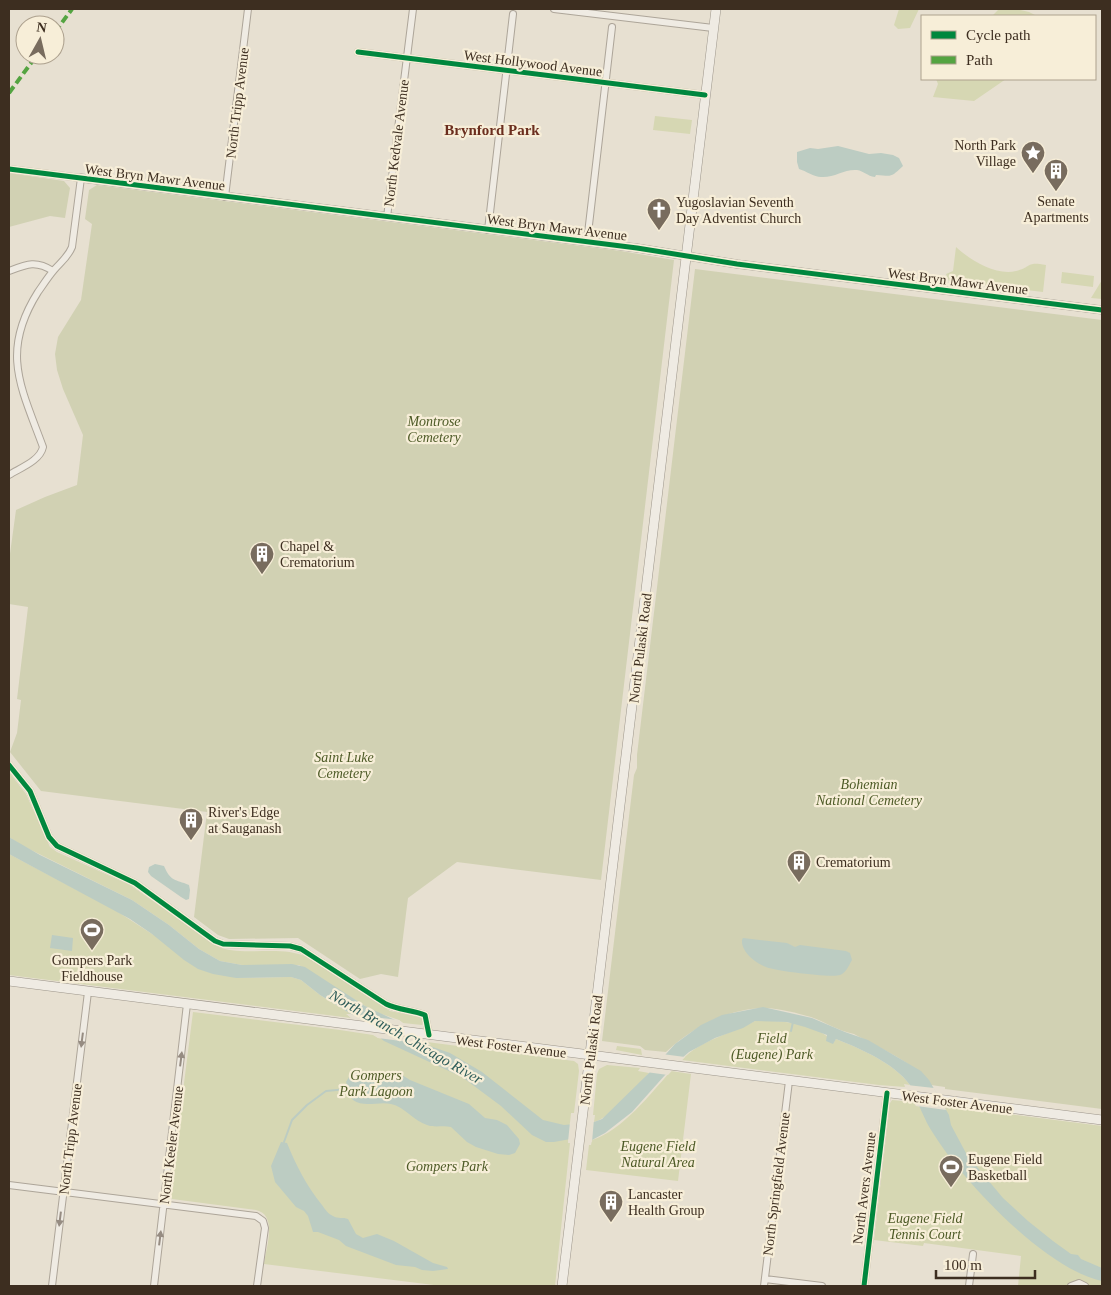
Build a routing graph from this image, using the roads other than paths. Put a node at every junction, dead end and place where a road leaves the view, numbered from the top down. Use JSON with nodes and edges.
{"nodes":[{"id":1,"x":248,"y":9,"type":"edge"},
{"id":2,"x":413,"y":9,"type":"edge"},
{"id":3,"x":554,"y":9,"type":"edge"},
{"id":4,"x":716,"y":9,"type":"edge"},
{"id":5,"x":513,"y":14,"type":"dead end"},
{"id":6,"x":612,"y":27,"type":"dead end"},
{"id":7,"x":714,"y":28,"type":"junction"},
{"id":8,"x":358,"y":52,"type":"dead end"},
{"id":9,"x":407,"y":58,"type":"junction"},
{"id":10,"x":507,"y":71,"type":"junction"},
{"id":11,"x":606,"y":83,"type":"junction"},
{"id":12,"x":705,"y":95,"type":"junction"},
{"id":13,"x":9,"y":169,"type":"edge"},
{"id":14,"x":80,"y":178,"type":"junction"},
{"id":15,"x":225,"y":197,"type":"junction"},
{"id":16,"x":387,"y":217,"type":"junction"},
{"id":17,"x":488,"y":230,"type":"junction"},
{"id":18,"x":587,"y":242,"type":"junction"},
{"id":19,"x":686,"y":256,"type":"junction"},
{"id":20,"x":9,"y":271,"type":"edge"},
{"id":21,"x":53,"y":271,"type":"junction"},
{"id":22,"x":1102,"y":310,"type":"edge"},
{"id":23,"x":9,"y":474,"type":"edge"},
{"id":24,"x":9,"y":765,"type":"edge"},
{"id":25,"x":9,"y":982,"type":"edge"},
{"id":26,"x":88,"y":992,"type":"junction"},
{"id":27,"x":188,"y":1004,"type":"junction"},
{"id":28,"x":429,"y":1035,"type":"junction"},
{"id":29,"x":590,"y":1056,"type":"junction"},
{"id":30,"x":788,"y":1081,"type":"junction"},
{"id":31,"x":888,"y":1093,"type":"junction"},
{"id":32,"x":1102,"y":1120,"type":"edge"},
{"id":33,"x":9,"y":1185,"type":"edge"},
{"id":34,"x":64,"y":1192,"type":"junction"},
{"id":35,"x":164,"y":1204,"type":"junction"},
{"id":36,"x":973,"y":1254,"type":"dead end"},
{"id":37,"x":765,"y":1283,"type":"edge"},
{"id":38,"x":52,"y":1286,"type":"edge"},
{"id":39,"x":154,"y":1286,"type":"edge"},
{"id":40,"x":257,"y":1286,"type":"edge"},
{"id":41,"x":562,"y":1286,"type":"edge"},
{"id":42,"x":822,"y":1286,"type":"edge"},
{"id":43,"x":864,"y":1286,"type":"edge"},
{"id":44,"x":969,"y":1286,"type":"edge"},
{"id":45,"x":1070,"y":1286,"type":"edge"},
{"id":46,"x":1085,"y":1286,"type":"edge"}],
"edges":[{"from":1,"to":15,"type":"street","name":"North Tripp Avenue"},
{"from":2,"to":9,"type":"street","name":"North Kedvale Avenue"},
{"from":3,"to":7,"type":"street"},
{"from":4,"to":7,"type":"main road","name":"North Pulaski Road"},
{"from":5,"to":10,"type":"street"},
{"from":6,"to":11,"type":"street"},
{"from":7,"to":12,"type":"main road","name":"North Pulaski Road"},
{"from":8,"to":9,"type":"street","name":"West Hollywood Avenue"},
{"from":9,"to":10,"type":"street","name":"West Hollywood Avenue"},
{"from":9,"to":16,"type":"street","name":"North Kedvale Avenue"},
{"from":10,"to":11,"type":"street","name":"West Hollywood Avenue"},
{"from":10,"to":17,"type":"street"},
{"from":11,"to":12,"type":"street","name":"West Hollywood Avenue"},
{"from":11,"to":18,"type":"street"},
{"from":12,"to":19,"type":"main road","name":"North Pulaski Road"},
{"from":13,"to":14,"type":"street","name":"West Bryn Mawr Avenue"},
{"from":14,"to":15,"type":"street","name":"West Bryn Mawr Avenue"},
{"from":14,"to":21,"type":"street"},
{"from":15,"to":16,"type":"street","name":"West Bryn Mawr Avenue"},
{"from":16,"to":17,"type":"street","name":"West Bryn Mawr Avenue"},
{"from":17,"to":18,"type":"street","name":"West Bryn Mawr Avenue"},
{"from":18,"to":19,"type":"street","name":"West Bryn Mawr Avenue"},
{"from":19,"to":22,"type":"street","name":"West Bryn Mawr Avenue"},
{"from":19,"to":29,"type":"main road","name":"North Pulaski Road"},
{"from":20,"to":21,"type":"street"},
{"from":21,"to":23,"type":"street"},
{"from":24,"to":28,"type":"street"},
{"from":25,"to":26,"type":"main road","name":"West Foster Avenue"},
{"from":26,"to":27,"type":"main road","name":"West Foster Avenue"},
{"from":26,"to":34,"type":"street","name":"North Tripp Avenue","one_way":true},
{"from":27,"to":28,"type":"main road","name":"West Foster Avenue"},
{"from":35,"to":27,"type":"street","name":"North Keeler Avenue","one_way":true},
{"from":28,"to":29,"type":"main road","name":"West Foster Avenue"},
{"from":29,"to":30,"type":"main road","name":"West Foster Avenue"},
{"from":29,"to":41,"type":"main road","name":"North Pulaski Road"},
{"from":30,"to":31,"type":"main road","name":"West Foster Avenue"},
{"from":30,"to":37,"type":"street","name":"North Springfield Avenue"},
{"from":31,"to":32,"type":"main road","name":"West Foster Avenue"},
{"from":31,"to":43,"type":"street","name":"North Avers Avenue"},
{"from":33,"to":34,"type":"street"},
{"from":34,"to":35,"type":"street"},
{"from":34,"to":38,"type":"street","name":"North Tripp Avenue","one_way":true},
{"from":39,"to":35,"type":"street","name":"North Keeler Avenue","one_way":true},
{"from":35,"to":40,"type":"street"},
{"from":36,"to":44,"type":"street"},
{"from":37,"to":42,"type":"street"},
{"from":45,"to":46,"type":"street"}]}
